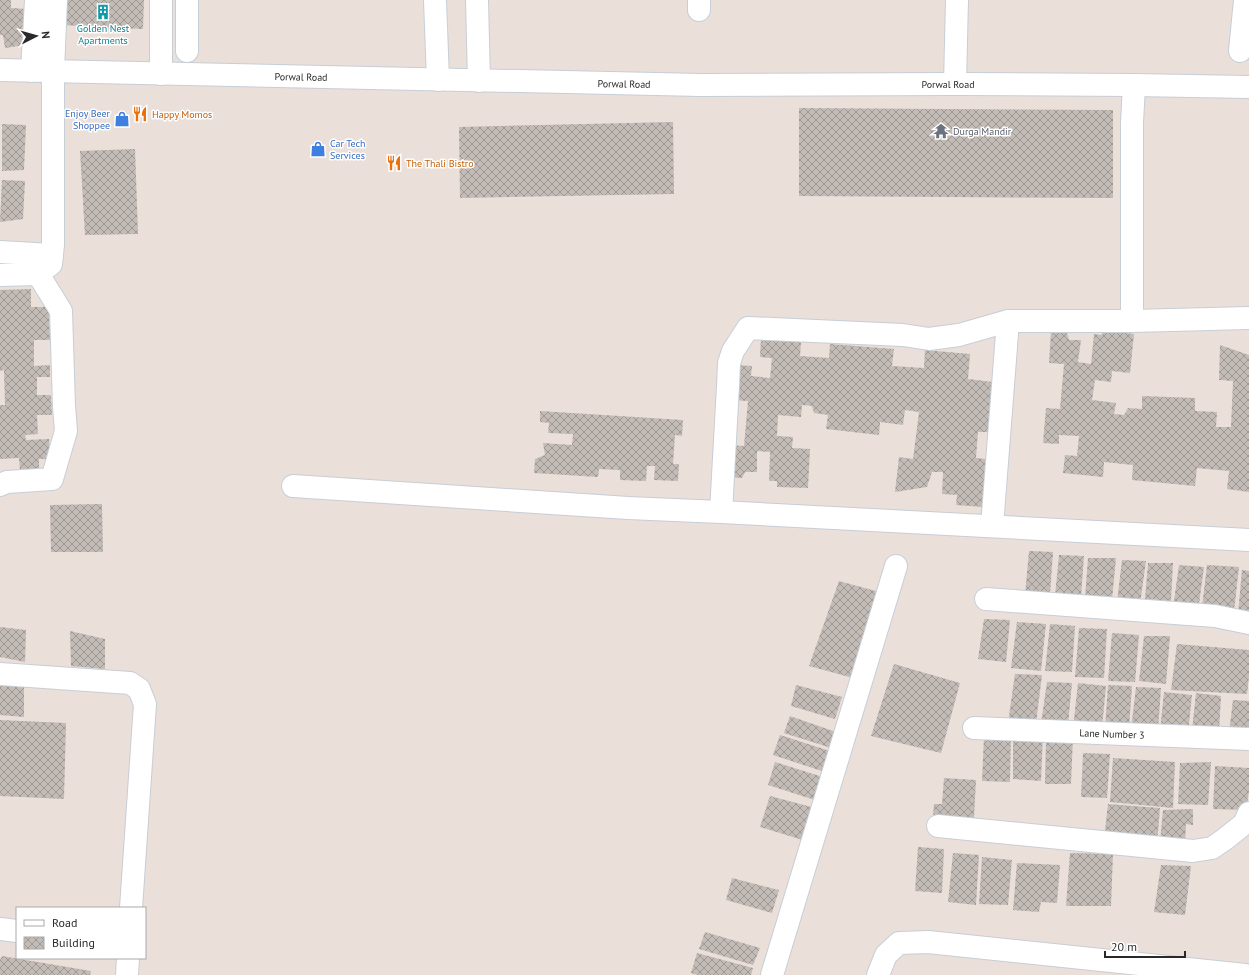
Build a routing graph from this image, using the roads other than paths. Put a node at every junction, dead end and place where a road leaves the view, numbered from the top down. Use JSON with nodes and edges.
{"nodes":[{"id":1,"x":36,"y":0,"type":"edge"},
{"id":2,"x":56,"y":0,"type":"edge"},
{"id":3,"x":161,"y":0,"type":"edge"},
{"id":4,"x":187,"y":0,"type":"edge"},
{"id":5,"x":435,"y":0,"type":"edge"},
{"id":6,"x":477,"y":0,"type":"edge"},
{"id":7,"x":957,"y":0,"type":"edge"},
{"id":8,"x":1245,"y":0,"type":"edge"},
{"id":9,"x":1249,"y":1,"type":"edge"},
{"id":10,"x":187,"y":51,"type":"dead end"},
{"id":11,"x":1240,"y":51,"type":"dead end"},
{"id":12,"x":0,"y":70,"type":"edge"},
{"id":13,"x":32,"y":71,"type":"junction"},
{"id":14,"x":54,"y":71,"type":"junction"},
{"id":15,"x":161,"y":74,"type":"junction"},
{"id":16,"x":438,"y":80,"type":"junction"},
{"id":17,"x":479,"y":81,"type":"junction"},
{"id":18,"x":955,"y":84,"type":"junction"},
{"id":19,"x":1134,"y":85,"type":"junction"},
{"id":20,"x":1249,"y":87,"type":"edge"},
{"id":21,"x":0,"y":252,"type":"edge"},
{"id":22,"x":52,"y":254,"type":"junction"},
{"id":23,"x":38,"y":274,"type":"junction"},
{"id":24,"x":0,"y":275,"type":"edge"},
{"id":25,"x":1249,"y":318,"type":"edge"},
{"id":26,"x":1008,"y":321,"type":"junction"},
{"id":27,"x":1132,"y":321,"type":"junction"},
{"id":28,"x":0,"y":485,"type":"edge"},
{"id":29,"x":293,"y":486,"type":"dead end"},
{"id":30,"x":721,"y":512,"type":"junction"},
{"id":31,"x":992,"y":526,"type":"junction"},
{"id":32,"x":1249,"y":540,"type":"edge"},
{"id":33,"x":896,"y":566,"type":"dead end"},
{"id":34,"x":986,"y":599,"type":"dead end"},
{"id":35,"x":1249,"y":622,"type":"edge"},
{"id":36,"x":0,"y":674,"type":"edge"},
{"id":37,"x":974,"y":728,"type":"dead end"},
{"id":38,"x":1249,"y":739,"type":"edge"},
{"id":39,"x":1249,"y":813,"type":"edge"},
{"id":40,"x":938,"y":826,"type":"dead end"},
{"id":41,"x":131,"y":907,"type":"edge"},
{"id":42,"x":0,"y":929,"type":"edge"},
{"id":43,"x":16,"y":931,"type":"edge"},
{"id":44,"x":128,"y":959,"type":"edge"},
{"id":45,"x":127,"y":975,"type":"edge"},
{"id":46,"x":772,"y":975,"type":"edge"},
{"id":47,"x":878,"y":975,"type":"edge"},
{"id":48,"x":1245,"y":975,"type":"edge"}],
"edges":[{"from":1,"to":13,"type":"street"},
{"from":2,"to":14,"type":"street"},
{"from":3,"to":15,"type":"street"},
{"from":4,"to":10,"type":"street"},
{"from":5,"to":16,"type":"street"},
{"from":6,"to":17,"type":"street"},
{"from":7,"to":18,"type":"street"},
{"from":8,"to":9,"type":"street"},
{"from":8,"to":11,"type":"street"},
{"from":12,"to":13,"type":"street","name":"Porwal Road"},
{"from":13,"to":14,"type":"street","name":"Porwal Road"},
{"from":14,"to":15,"type":"street","name":"Porwal Road"},
{"from":14,"to":22,"type":"street"},
{"from":15,"to":16,"type":"street","name":"Porwal Road"},
{"from":16,"to":17,"type":"street","name":"Porwal Road"},
{"from":17,"to":18,"type":"street","name":"Porwal Road"},
{"from":18,"to":19,"type":"street","name":"Porwal Road"},
{"from":19,"to":20,"type":"street","name":"Porwal Road"},
{"from":19,"to":27,"type":"street"},
{"from":21,"to":22,"type":"street"},
{"from":22,"to":23,"type":"street"},
{"from":23,"to":24,"type":"street"},
{"from":23,"to":28,"type":"street"},
{"from":25,"to":27,"type":"street"},
{"from":26,"to":27,"type":"street"},
{"from":26,"to":30,"type":"street"},
{"from":26,"to":31,"type":"street"},
{"from":29,"to":30,"type":"street"},
{"from":30,"to":31,"type":"street"},
{"from":31,"to":32,"type":"street"},
{"from":33,"to":46,"type":"street"},
{"from":34,"to":35,"type":"street"},
{"from":36,"to":41,"type":"street"},
{"from":37,"to":38,"type":"street","name":"Lane Number 3"},
{"from":39,"to":40,"type":"street"},
{"from":42,"to":43,"type":"street"},
{"from":44,"to":45,"type":"street"},
{"from":47,"to":48,"type":"street"}]}
